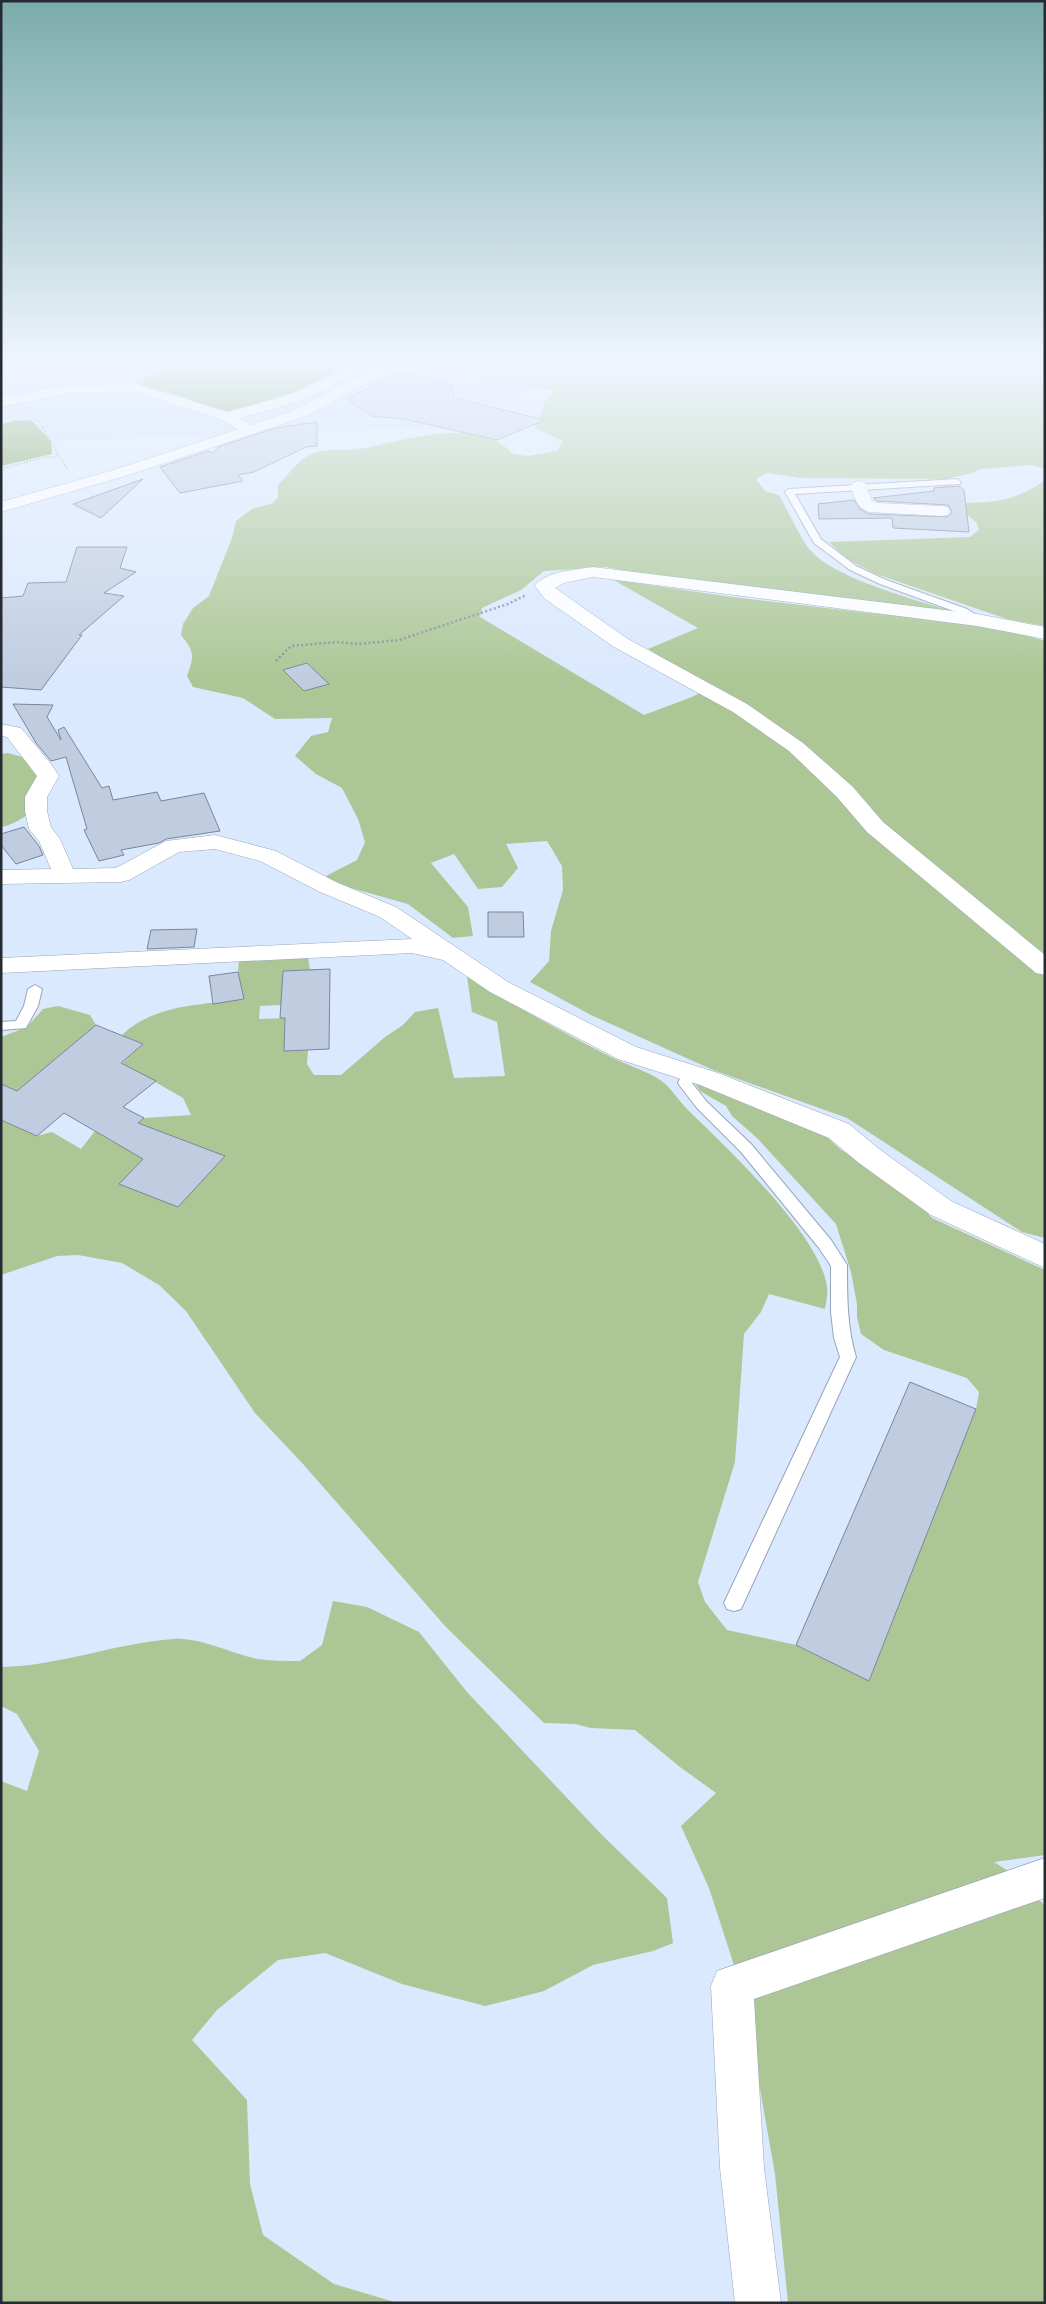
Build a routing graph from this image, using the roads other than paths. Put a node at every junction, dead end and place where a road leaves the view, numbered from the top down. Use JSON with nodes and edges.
{"nodes":[{"id":1,"x":134,"y":467,"type":"edge"},
{"id":2,"x":957,"y":482,"type":"dead end"},
{"id":3,"x":859,"y":486,"type":"junction"},
{"id":4,"x":1,"y":507,"type":"edge"},
{"id":5,"x":942,"y":511,"type":"dead end"},
{"id":6,"x":978,"y":620,"type":"junction"},
{"id":7,"x":1045,"y":633,"type":"edge"},
{"id":8,"x":1,"y":730,"type":"edge"},
{"id":9,"x":65,"y":876,"type":"junction"},
{"id":10,"x":1,"y":877,"type":"edge"},
{"id":11,"x":453,"y":955,"type":"junction"},
{"id":12,"x":1,"y":966,"type":"edge"},
{"id":13,"x":1045,"y":968,"type":"edge"},
{"id":14,"x":36,"y":989,"type":"dead end"},
{"id":15,"x":1,"y":1026,"type":"edge"},
{"id":16,"x":689,"y":1072,"type":"junction"},
{"id":17,"x":1045,"y":1257,"type":"edge"},
{"id":18,"x":734,"y":1603,"type":"dead end"},
{"id":19,"x":1045,"y":1878,"type":"edge"},
{"id":20,"x":758,"y":2303,"type":"edge"}],
"edges":[{"from":1,"to":4,"type":"street"},
{"from":2,"to":3,"type":"lane"},
{"from":3,"to":5,"type":"street"},
{"from":3,"to":6,"type":"lane"},
{"from":6,"to":7,"type":"street"},
{"from":6,"to":13,"type":"street"},
{"from":8,"to":9,"type":"street"},
{"from":9,"to":10,"type":"street"},
{"from":9,"to":11,"type":"street"},
{"from":11,"to":12,"type":"street"},
{"from":11,"to":16,"type":"street"},
{"from":14,"to":15,"type":"lane"},
{"from":16,"to":17,"type":"street"},
{"from":16,"to":18,"type":"lane"},
{"from":19,"to":20,"type":"street"}]}
